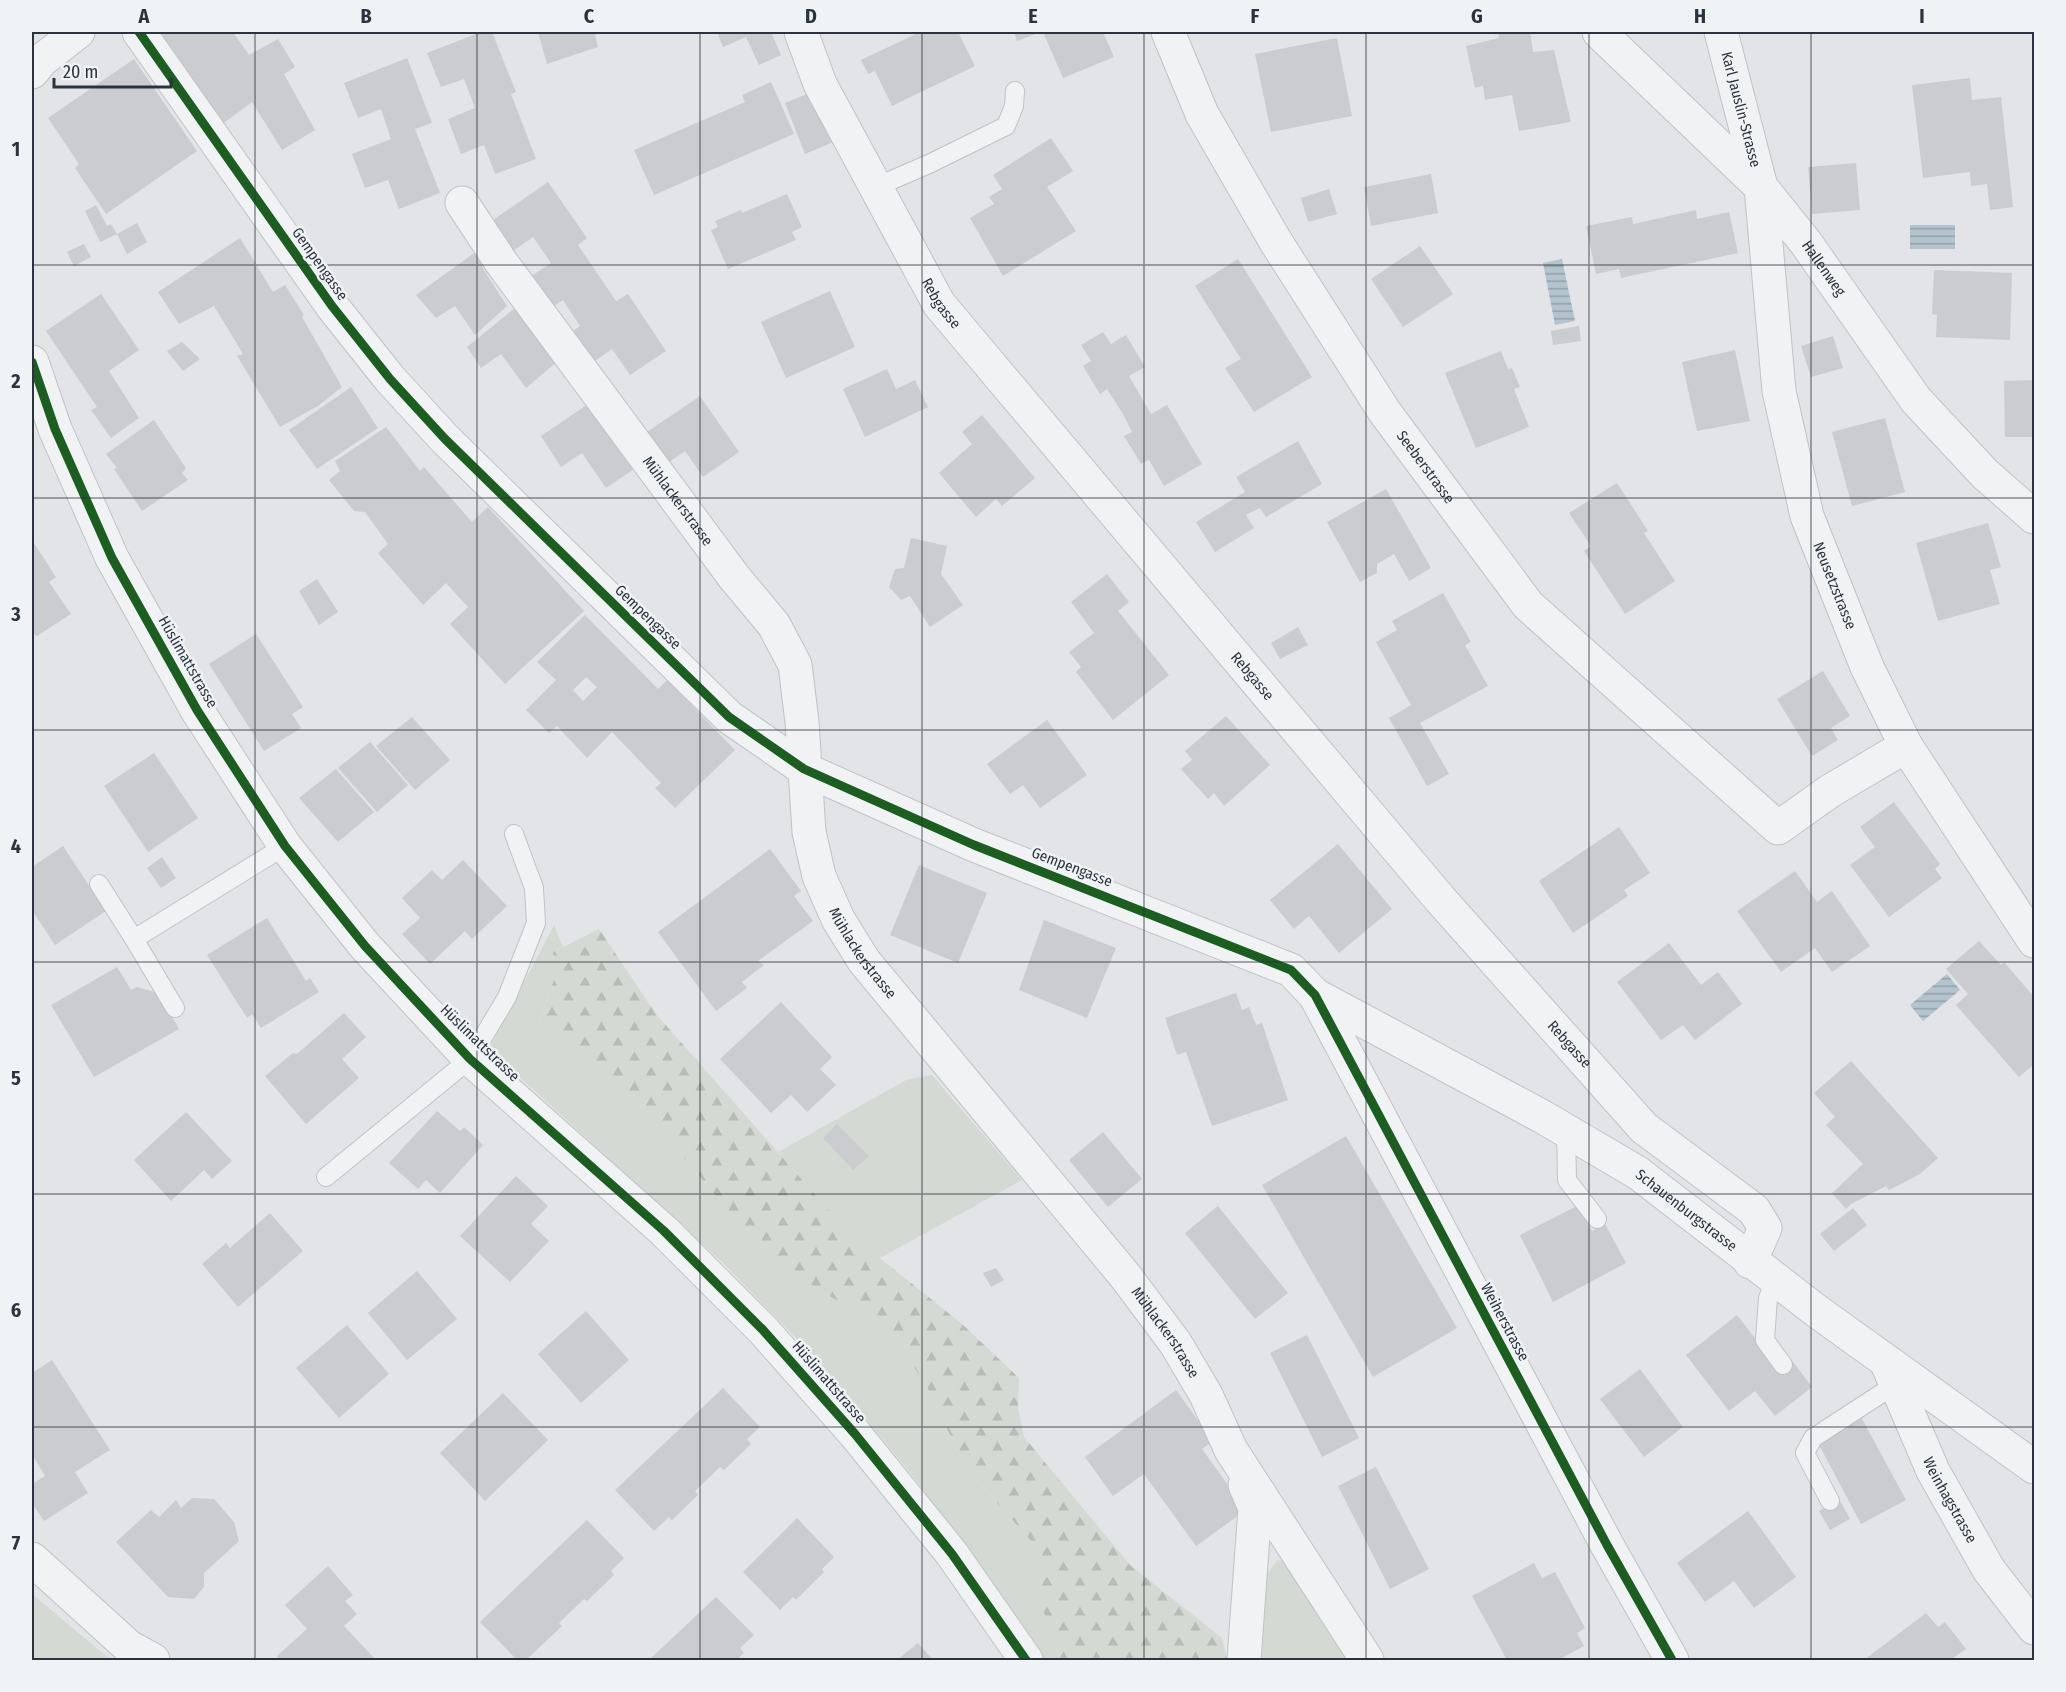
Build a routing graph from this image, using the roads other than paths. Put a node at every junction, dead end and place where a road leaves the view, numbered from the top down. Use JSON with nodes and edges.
{"nodes":[{"id":1,"x":78,"y":32,"type":"edge"},
{"id":2,"x":139,"y":32,"type":"edge"},
{"id":3,"x":801,"y":32,"type":"edge"},
{"id":4,"x":1168,"y":32,"type":"edge"},
{"id":5,"x":1599,"y":32,"type":"edge"},
{"id":6,"x":1721,"y":32,"type":"edge"},
{"id":7,"x":32,"y":72,"type":"edge"},
{"id":8,"x":1015,"y":91,"type":"dead end"},
{"id":9,"x":876,"y":187,"type":"junction"},
{"id":10,"x":1761,"y":187,"type":"junction"},
{"id":11,"x":462,"y":203,"type":"dead end"},
{"id":12,"x":32,"y":362,"type":"edge"},
{"id":13,"x":2034,"y":517,"type":"edge"},
{"id":14,"x":1906,"y":746,"type":"junction"},
{"id":15,"x":804,"y":769,"type":"junction"},
{"id":16,"x":514,"y":834,"type":"dead end"},
{"id":17,"x":285,"y":846,"type":"junction"},
{"id":18,"x":99,"y":884,"type":"dead end"},
{"id":19,"x":134,"y":939,"type":"junction"},
{"id":20,"x":2034,"y":941,"type":"edge"},
{"id":21,"x":1315,"y":995,"type":"junction"},
{"id":22,"x":175,"y":1008,"type":"dead end"},
{"id":23,"x":470,"y":1059,"type":"junction"},
{"id":24,"x":1566,"y":1130,"type":"junction"},
{"id":25,"x":326,"y":1177,"type":"dead end"},
{"id":26,"x":1598,"y":1220,"type":"dead end"},
{"id":27,"x":1763,"y":1270,"type":"junction"},
{"id":28,"x":1783,"y":1365,"type":"dead end"},
{"id":29,"x":1890,"y":1372,"type":"junction"},
{"id":30,"x":1231,"y":1450,"type":"junction"},
{"id":31,"x":2034,"y":1467,"type":"edge"},
{"id":32,"x":1830,"y":1502,"type":"dead end"},
{"id":33,"x":32,"y":1559,"type":"edge"},
{"id":34,"x":2034,"y":1628,"type":"edge"},
{"id":35,"x":153,"y":1660,"type":"edge"},
{"id":36,"x":1026,"y":1660,"type":"edge"},
{"id":37,"x":1244,"y":1660,"type":"edge"},
{"id":38,"x":1367,"y":1660,"type":"edge"},
{"id":39,"x":1672,"y":1660,"type":"edge"}],
"edges":[{"from":1,"to":7,"type":"street"},
{"from":2,"to":15,"type":"street","name":"Gempengasse"},
{"from":3,"to":9,"type":"street","name":"Rebgasse"},
{"from":4,"to":14,"type":"street","name":"Seeberstrasse"},
{"from":5,"to":10,"type":"street","name":"Hallenweg"},
{"from":6,"to":10,"type":"street","name":"Karl Jauslin-Strasse"},
{"from":8,"to":9,"type":"lane"},
{"from":9,"to":27,"type":"street","name":"Rebgasse"},
{"from":10,"to":13,"type":"street","name":"Hallenweg"},
{"from":10,"to":14,"type":"street","name":"Neusetzstrasse"},
{"from":11,"to":15,"type":"street","name":"Mühlackerstrasse"},
{"from":12,"to":17,"type":"street","name":"Hüslimattstrasse"},
{"from":14,"to":20,"type":"street","name":"Neusetzstrasse"},
{"from":15,"to":21,"type":"street","name":"Gempengasse"},
{"from":15,"to":30,"type":"street","name":"Mühlackerstrasse"},
{"from":16,"to":23,"type":"lane"},
{"from":17,"to":19,"type":"lane"},
{"from":17,"to":23,"type":"street","name":"Hüslimattstrasse"},
{"from":18,"to":19,"type":"lane"},
{"from":19,"to":22,"type":"lane"},
{"from":21,"to":24,"type":"street","name":"Schauenburgstrasse"},
{"from":21,"to":39,"type":"street","name":"Weiherstrasse"},
{"from":23,"to":25,"type":"lane"},
{"from":23,"to":36,"type":"street","name":"Hüslimattstrasse"},
{"from":24,"to":26,"type":"lane"},
{"from":24,"to":27,"type":"street","name":"Schauenburgstrasse"},
{"from":27,"to":28,"type":"lane"},
{"from":27,"to":29,"type":"street","name":"Schauenburgstrasse"},
{"from":29,"to":31,"type":"street","name":"Schauenburgstrasse"},
{"from":29,"to":32,"type":"lane"},
{"from":29,"to":34,"type":"street","name":"Weinhagstrasse"},
{"from":30,"to":37,"type":"street"},
{"from":30,"to":38,"type":"street","name":"Mühlackerstrasse"},
{"from":33,"to":35,"type":"street"}]}
